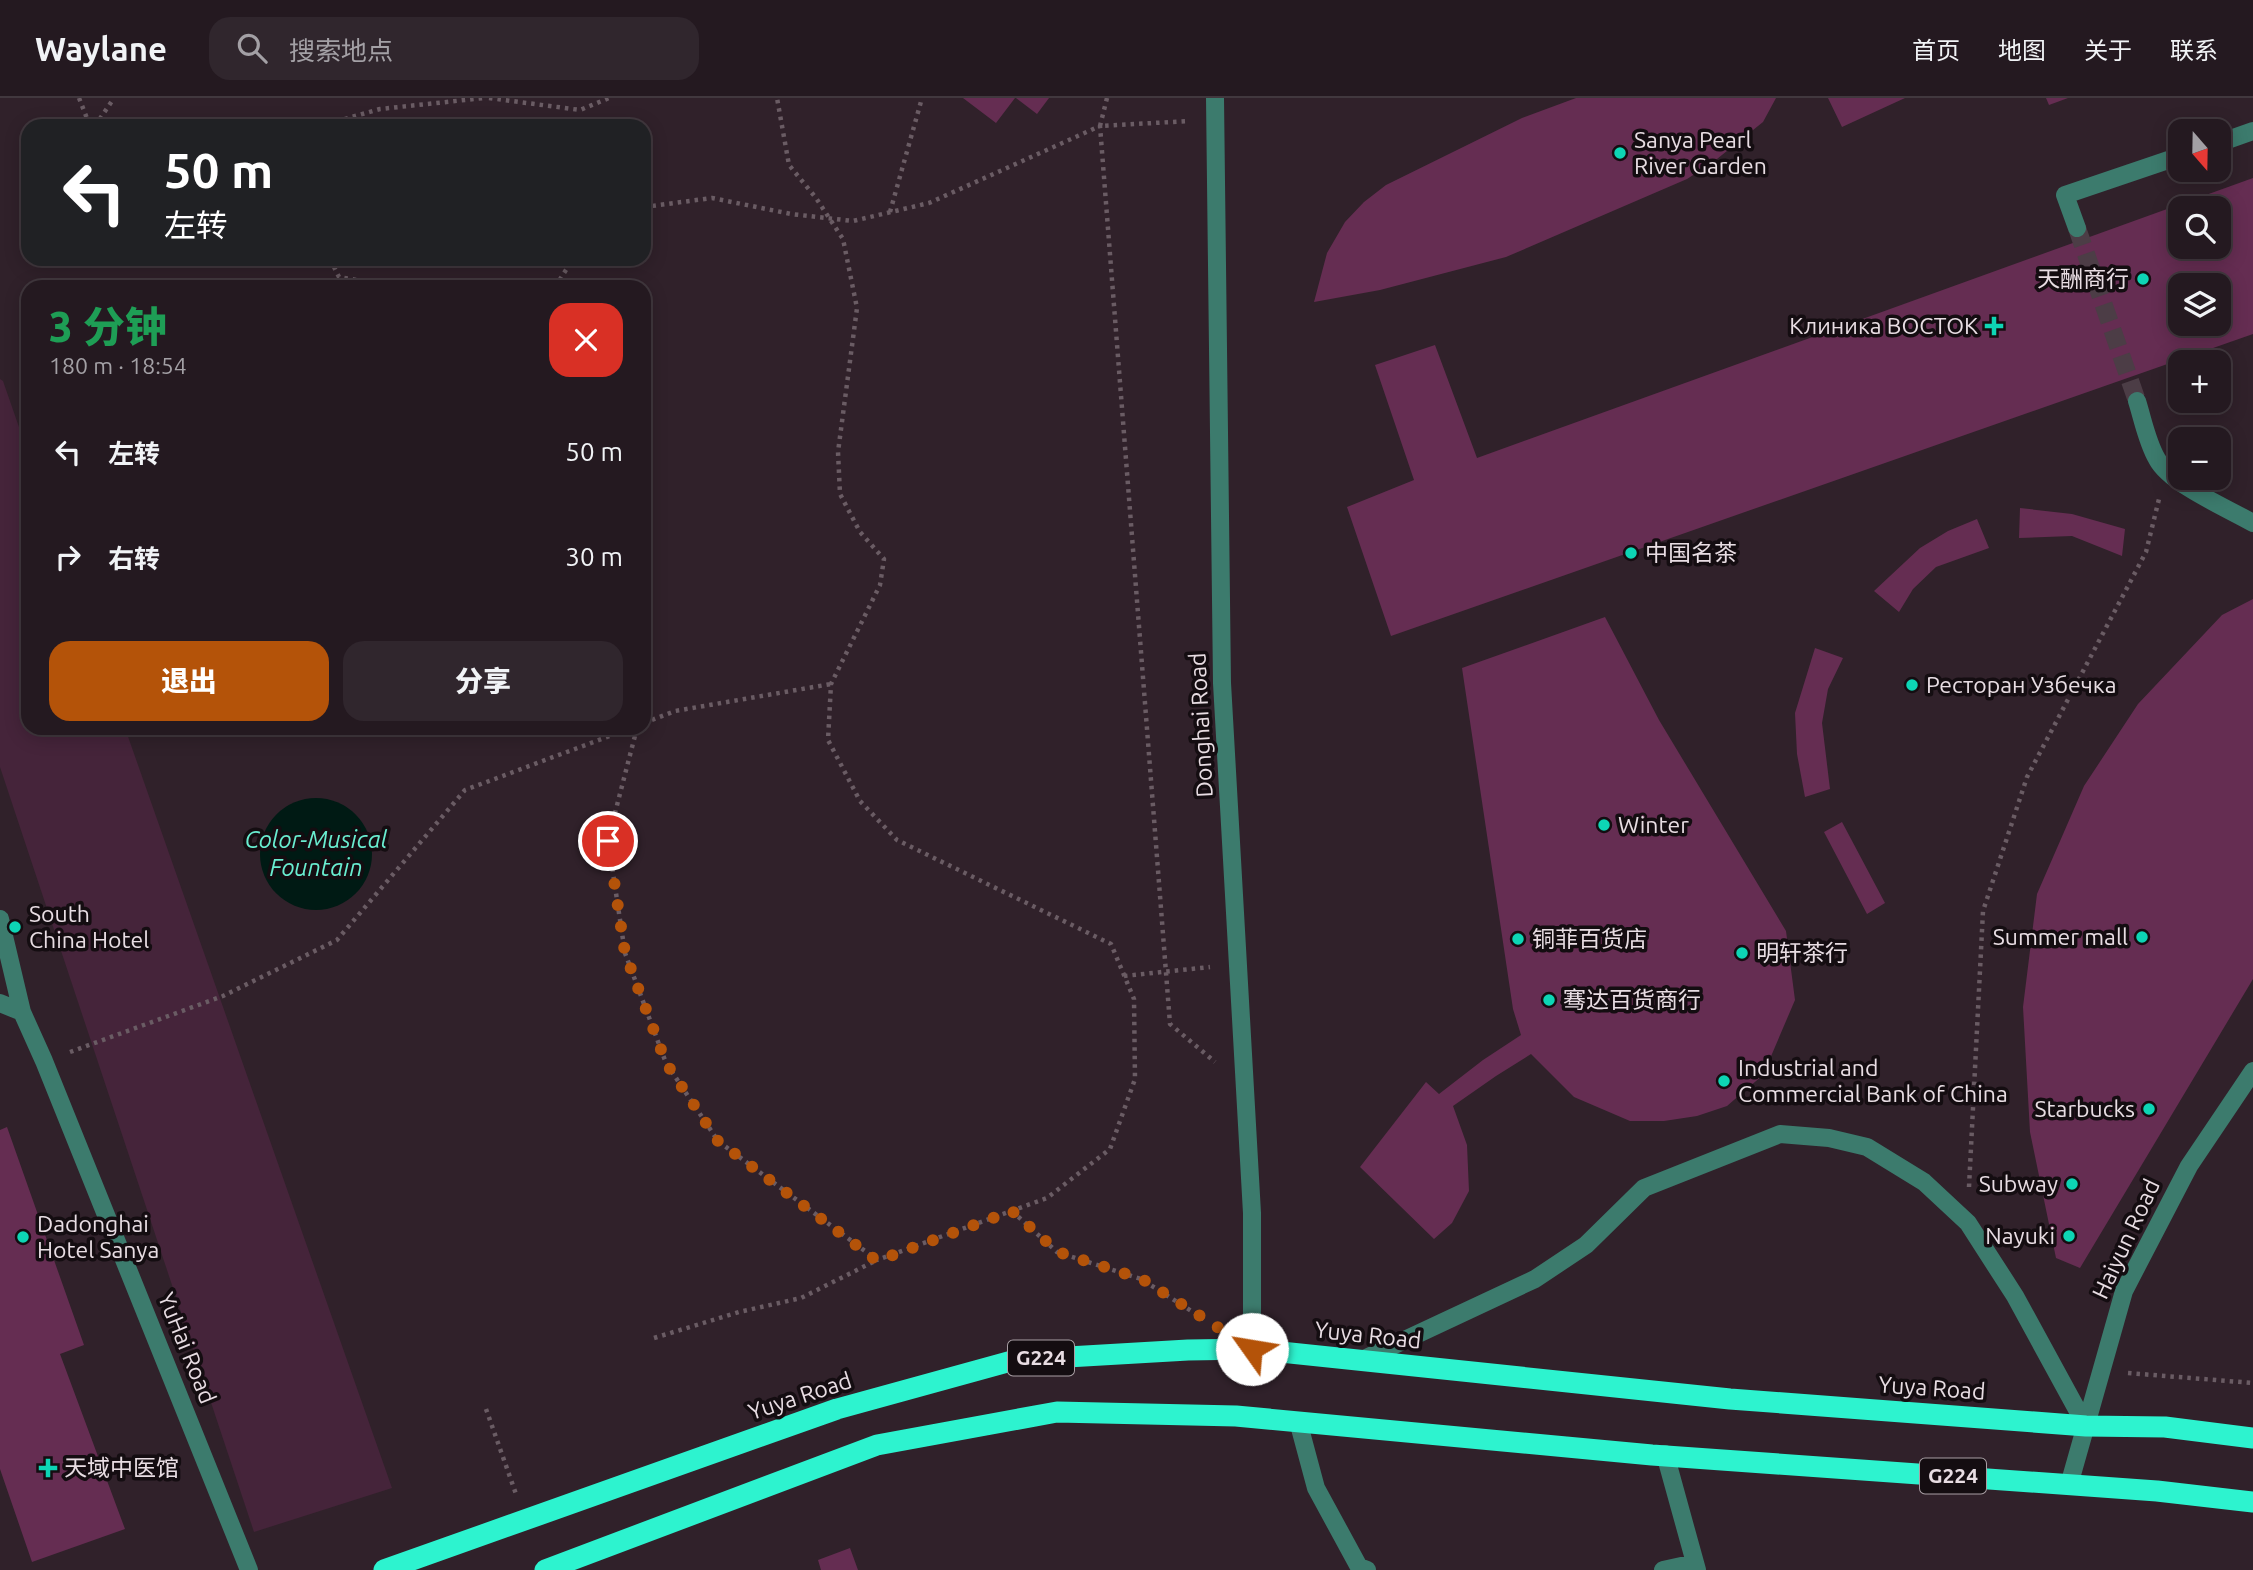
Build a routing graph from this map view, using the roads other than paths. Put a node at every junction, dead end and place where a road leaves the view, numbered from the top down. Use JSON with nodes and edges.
{"nodes":[{"id":1,"x":1215,"y":98,"type":"edge"},
{"id":2,"x":2253,"y":131,"type":"edge"},
{"id":3,"x":2231,"y":139,"type":"edge"},
{"id":4,"x":2168,"y":160,"type":"edge"},
{"id":5,"x":2077,"y":228,"type":"tunnel mouth"},
{"id":6,"x":2137,"y":401,"type":"tunnel mouth"},
{"id":7,"x":2253,"y":523,"type":"edge"},
{"id":8,"x":0,"y":919,"type":"edge"},
{"id":9,"x":0,"y":1003,"type":"edge"},
{"id":10,"x":22,"y":1012,"type":"junction"},
{"id":11,"x":2253,"y":1072,"type":"edge"},
{"id":12,"x":1252,"y":1349,"type":"junction"},
{"id":13,"x":1360,"y":1361,"type":"junction"},
{"id":14,"x":1297,"y":1421,"type":"junction"},
{"id":15,"x":2086,"y":1426,"type":"junction"},
{"id":16,"x":2253,"y":1438,"type":"edge"},
{"id":17,"x":1665,"y":1454,"type":"junction"},
{"id":18,"x":2069,"y":1485,"type":"junction"},
{"id":19,"x":2253,"y":1502,"type":"edge"},
{"id":20,"x":1696,"y":1566,"type":"edge"},
{"id":21,"x":249,"y":1570,"type":"edge"},
{"id":22,"x":384,"y":1570,"type":"edge"},
{"id":23,"x":545,"y":1570,"type":"edge"},
{"id":24,"x":1367,"y":1570,"type":"edge"},
{"id":25,"x":1663,"y":1570,"type":"edge"}],
"edges":[{"from":1,"to":12,"type":"street","name":"Donghai Road"},
{"from":2,"to":3,"type":"street"},
{"from":4,"to":5,"type":"street"},
{"from":6,"to":7,"type":"street"},
{"from":8,"to":10,"type":"street","name":"YuHai Road"},
{"from":9,"to":10,"type":"street"},
{"from":10,"to":21,"type":"street","name":"YuHai Road"},
{"from":11,"to":15,"type":"street","name":"Haiyun Road"},
{"from":12,"to":13,"type":"highway","name":"Yuya Road","number":"G224"},
{"from":12,"to":22,"type":"highway","name":"Yuya Road","number":"G224"},
{"from":13,"to":15,"type":"highway","name":"Yuya Road","number":"G224"},
{"from":13,"to":15,"type":"street"},
{"from":14,"to":17,"type":"highway","number":"G224"},
{"from":14,"to":23,"type":"highway","number":"G224"},
{"from":14,"to":24,"type":"street"},
{"from":15,"to":16,"type":"highway","name":"Yuya Road","number":"G224"},
{"from":15,"to":18,"type":"street","name":"Haiyun Road"},
{"from":17,"to":18,"type":"highway","number":"G224"},
{"from":17,"to":20,"type":"street"},
{"from":18,"to":19,"type":"highway","number":"G224"},
{"from":20,"to":25,"type":"street"}]}
